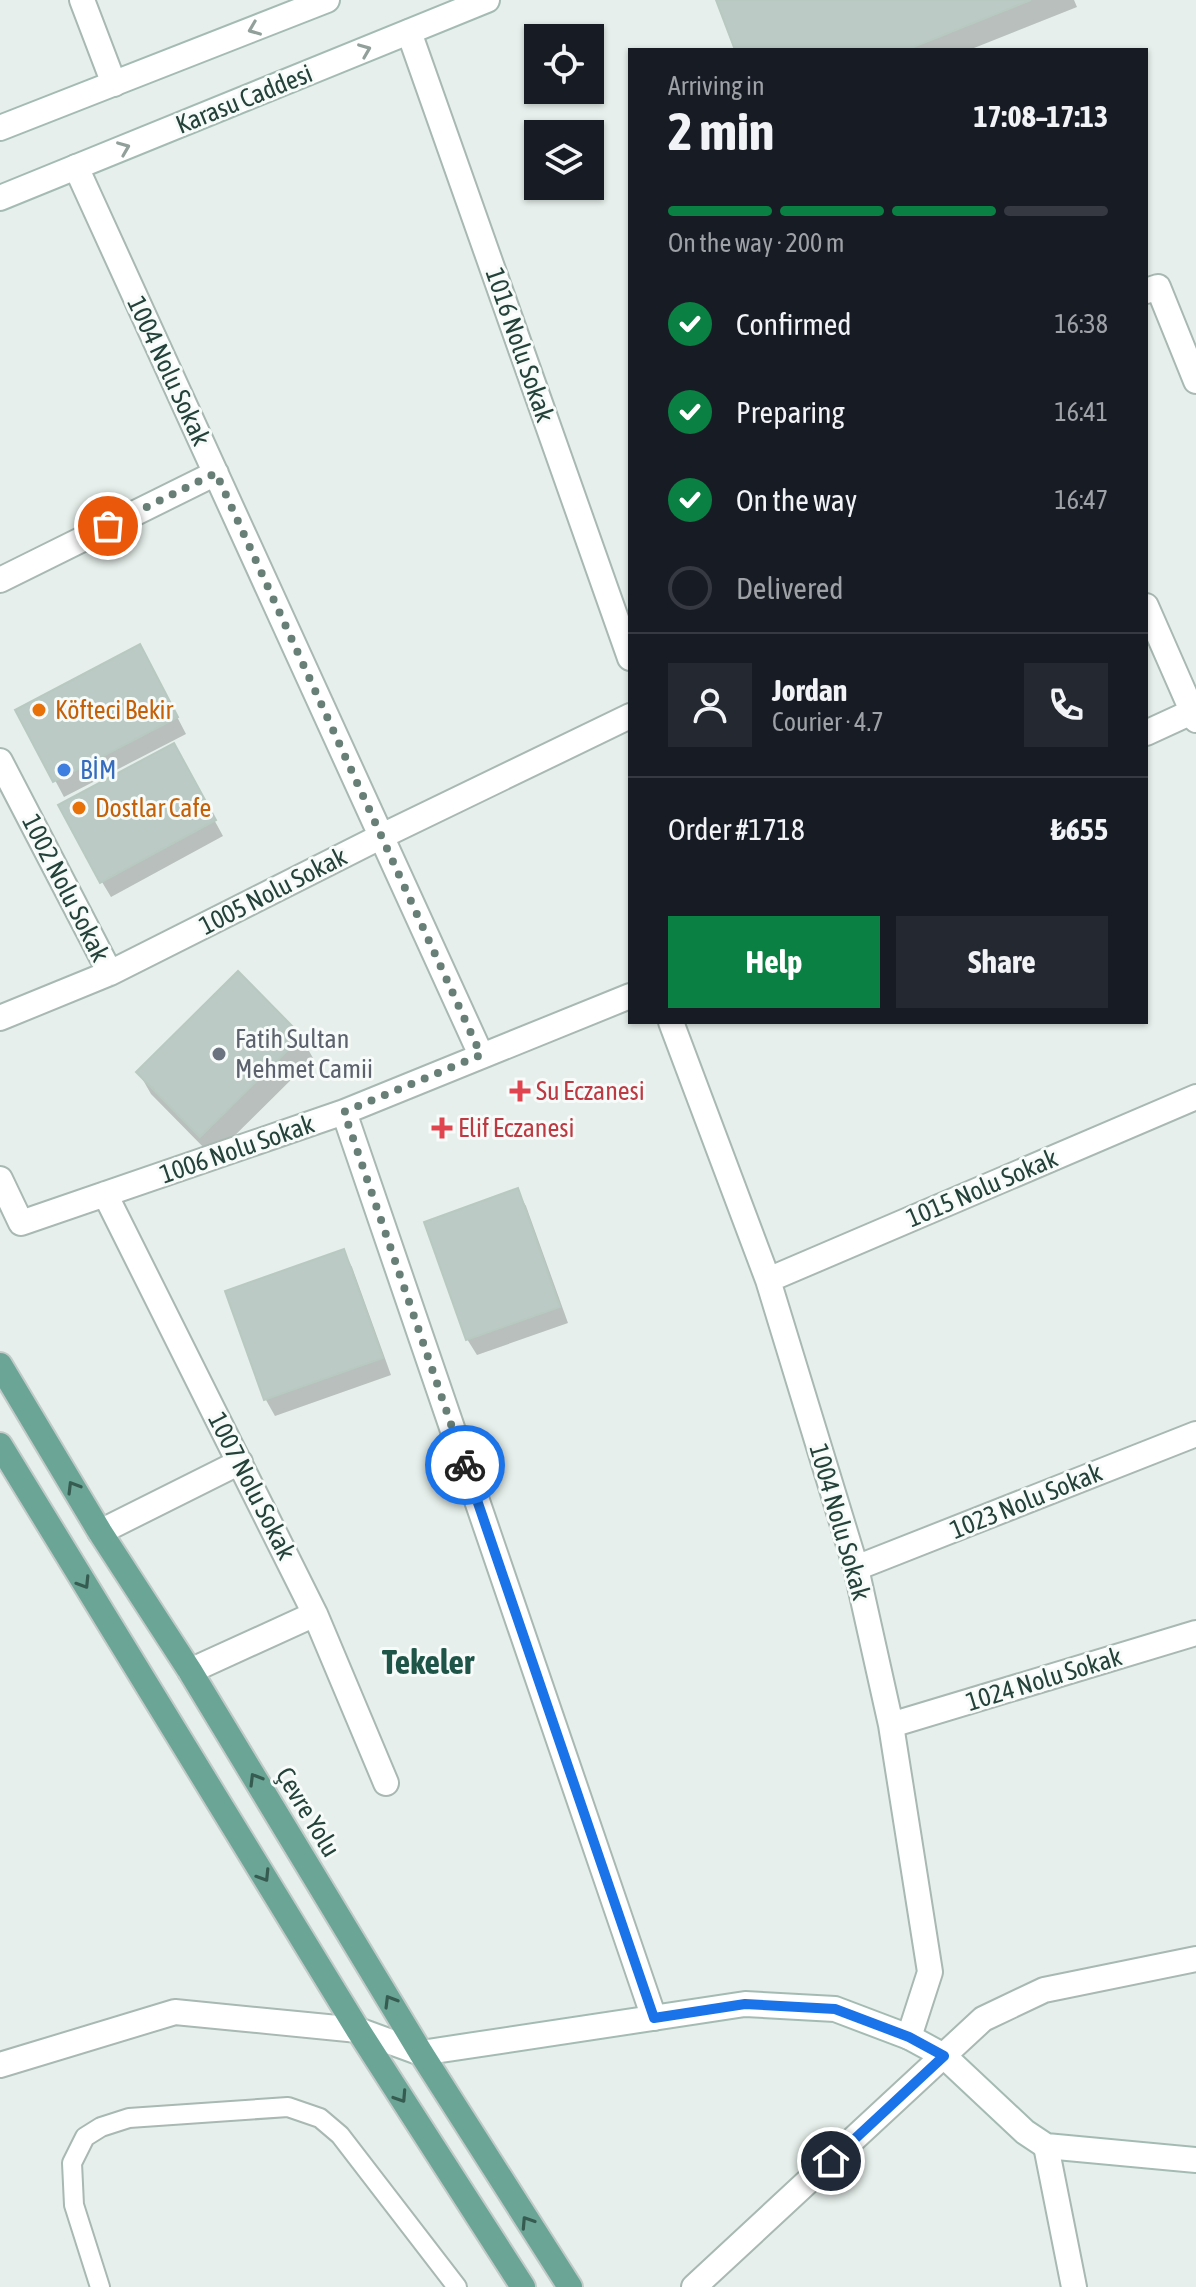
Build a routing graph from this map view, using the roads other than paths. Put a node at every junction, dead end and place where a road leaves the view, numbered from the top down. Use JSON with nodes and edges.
{"nodes":[{"id":1,"x":82,"y":0,"type":"edge"},
{"id":2,"x":327,"y":0,"type":"edge"},
{"id":3,"x":487,"y":0,"type":"edge"},
{"id":4,"x":409,"y":32,"type":"junction"},
{"id":5,"x":114,"y":84,"type":"junction"},
{"id":6,"x":0,"y":128,"type":"edge"},
{"id":7,"x":76,"y":167,"type":"junction"},
{"id":8,"x":0,"y":198,"type":"edge"},
{"id":9,"x":1152,"y":289,"type":"edge"},
{"id":10,"x":1196,"y":381,"type":"edge"},
{"id":11,"x":216,"y":473,"type":"junction"},
{"id":12,"x":0,"y":580,"type":"edge"},
{"id":13,"x":1148,"y":610,"type":"edge"},
{"id":14,"x":628,"y":652,"type":"edge"},
{"id":15,"x":1195,"y":714,"type":"edge"},
{"id":16,"x":628,"y":717,"type":"edge"},
{"id":17,"x":1148,"y":732,"type":"edge"},
{"id":18,"x":0,"y":761,"type":"edge"},
{"id":19,"x":382,"y":836,"type":"junction"},
{"id":20,"x":110,"y":973,"type":"junction"},
{"id":21,"x":628,"y":997,"type":"edge"},
{"id":22,"x":0,"y":1018,"type":"edge"},
{"id":23,"x":672,"y":1024,"type":"edge"},
{"id":24,"x":481,"y":1055,"type":"junction"},
{"id":25,"x":1196,"y":1097,"type":"edge"},
{"id":26,"x":344,"y":1112,"type":"junction"},
{"id":27,"x":0,"y":1179,"type":"edge"},
{"id":28,"x":105,"y":1194,"type":"junction"},
{"id":29,"x":768,"y":1280,"type":"junction"},
{"id":30,"x":0,"y":1365,"type":"edge"},
{"id":31,"x":1196,"y":1434,"type":"edge"},
{"id":32,"x":0,"y":1445,"type":"edge"},
{"id":33,"x":240,"y":1462,"type":"junction"},
{"id":34,"x":100,"y":1532,"type":"junction"},
{"id":35,"x":856,"y":1568,"type":"junction"},
{"id":36,"x":315,"y":1614,"type":"junction"},
{"id":37,"x":1196,"y":1633,"type":"edge"},
{"id":38,"x":190,"y":1671,"type":"junction"},
{"id":39,"x":891,"y":1725,"type":"junction"},
{"id":40,"x":386,"y":1783,"type":"dead end"},
{"id":41,"x":1196,"y":1959,"type":"edge"},
{"id":42,"x":654,"y":2018,"type":"junction"},
{"id":43,"x":358,"y":2030,"type":"junction"},
{"id":44,"x":909,"y":2037,"type":"junction"},
{"id":45,"x":421,"y":2053,"type":"junction"},
{"id":46,"x":944,"y":2056,"type":"junction"},
{"id":47,"x":0,"y":2065,"type":"edge"},
{"id":48,"x":1046,"y":2146,"type":"junction"},
{"id":49,"x":1196,"y":2160,"type":"edge"},
{"id":50,"x":100,"y":2287,"type":"edge"},
{"id":51,"x":457,"y":2287,"type":"edge"},
{"id":52,"x":523,"y":2287,"type":"edge"},
{"id":53,"x":570,"y":2287,"type":"edge"},
{"id":54,"x":694,"y":2287,"type":"edge"},
{"id":55,"x":1074,"y":2287,"type":"edge"}],
"edges":[{"from":1,"to":5,"type":"street"},
{"from":2,"to":5,"type":"street","one_way":true},
{"from":3,"to":4,"type":"street","name":"Karasu Caddesi"},
{"from":7,"to":4,"type":"street","name":"Karasu Caddesi","one_way":true},
{"from":4,"to":14,"type":"street","name":"1016 Nolu Sokak"},
{"from":5,"to":6,"type":"street"},
{"from":7,"to":8,"type":"street","name":"Karasu Caddesi"},
{"from":7,"to":11,"type":"street","name":"1004 Nolu Sokak"},
{"from":9,"to":10,"type":"street"},
{"from":11,"to":12,"type":"street"},
{"from":11,"to":19,"type":"street","name":"1004 Nolu Sokak"},
{"from":13,"to":15,"type":"street"},
{"from":15,"to":17,"type":"street"},
{"from":16,"to":19,"type":"street","name":"1005 Nolu Sokak"},
{"from":18,"to":20,"type":"street","name":"1002 Nolu Sokak"},
{"from":19,"to":20,"type":"street","name":"1005 Nolu Sokak"},
{"from":19,"to":24,"type":"street","name":"1004 Nolu Sokak"},
{"from":20,"to":22,"type":"street","name":"1005 Nolu Sokak"},
{"from":21,"to":24,"type":"street","name":"1006 Nolu Sokak"},
{"from":23,"to":29,"type":"street","name":"1004 Nolu Sokak"},
{"from":24,"to":26,"type":"street","name":"1006 Nolu Sokak"},
{"from":25,"to":29,"type":"street","name":"1015 Nolu Sokak"},
{"from":26,"to":28,"type":"street","name":"1006 Nolu Sokak"},
{"from":26,"to":42,"type":"street"},
{"from":27,"to":28,"type":"street","name":"1006 Nolu Sokak"},
{"from":28,"to":33,"type":"street","name":"1007 Nolu Sokak"},
{"from":29,"to":35,"type":"street","name":"1004 Nolu Sokak"},
{"from":34,"to":30,"type":"main road","name":"Çevre Yolu","one_way":true},
{"from":31,"to":35,"type":"street","name":"1023 Nolu Sokak"},
{"from":32,"to":43,"type":"main road","one_way":true},
{"from":33,"to":34,"type":"street"},
{"from":33,"to":36,"type":"street","name":"1007 Nolu Sokak"},
{"from":34,"to":38,"type":"main road","name":"Çevre Yolu"},
{"from":35,"to":39,"type":"street","name":"1004 Nolu Sokak"},
{"from":36,"to":38,"type":"street"},
{"from":36,"to":40,"type":"street","name":"1007 Nolu Sokak"},
{"from":37,"to":39,"type":"street","name":"1024 Nolu Sokak"},
{"from":45,"to":38,"type":"main road","name":"Çevre Yolu","one_way":true},
{"from":39,"to":44,"type":"street","name":"1004 Nolu Sokak"},
{"from":41,"to":46,"type":"street"},
{"from":42,"to":44,"type":"street"},
{"from":42,"to":45,"type":"street"},
{"from":43,"to":45,"type":"street"},
{"from":43,"to":47,"type":"street"},
{"from":43,"to":52,"type":"main road","one_way":true},
{"from":44,"to":46,"type":"street"},
{"from":53,"to":45,"type":"main road","name":"Çevre Yolu","one_way":true},
{"from":46,"to":48,"type":"street"},
{"from":46,"to":54,"type":"street"},
{"from":48,"to":49,"type":"street"},
{"from":48,"to":55,"type":"street"},
{"from":50,"to":51,"type":"lane"}]}
